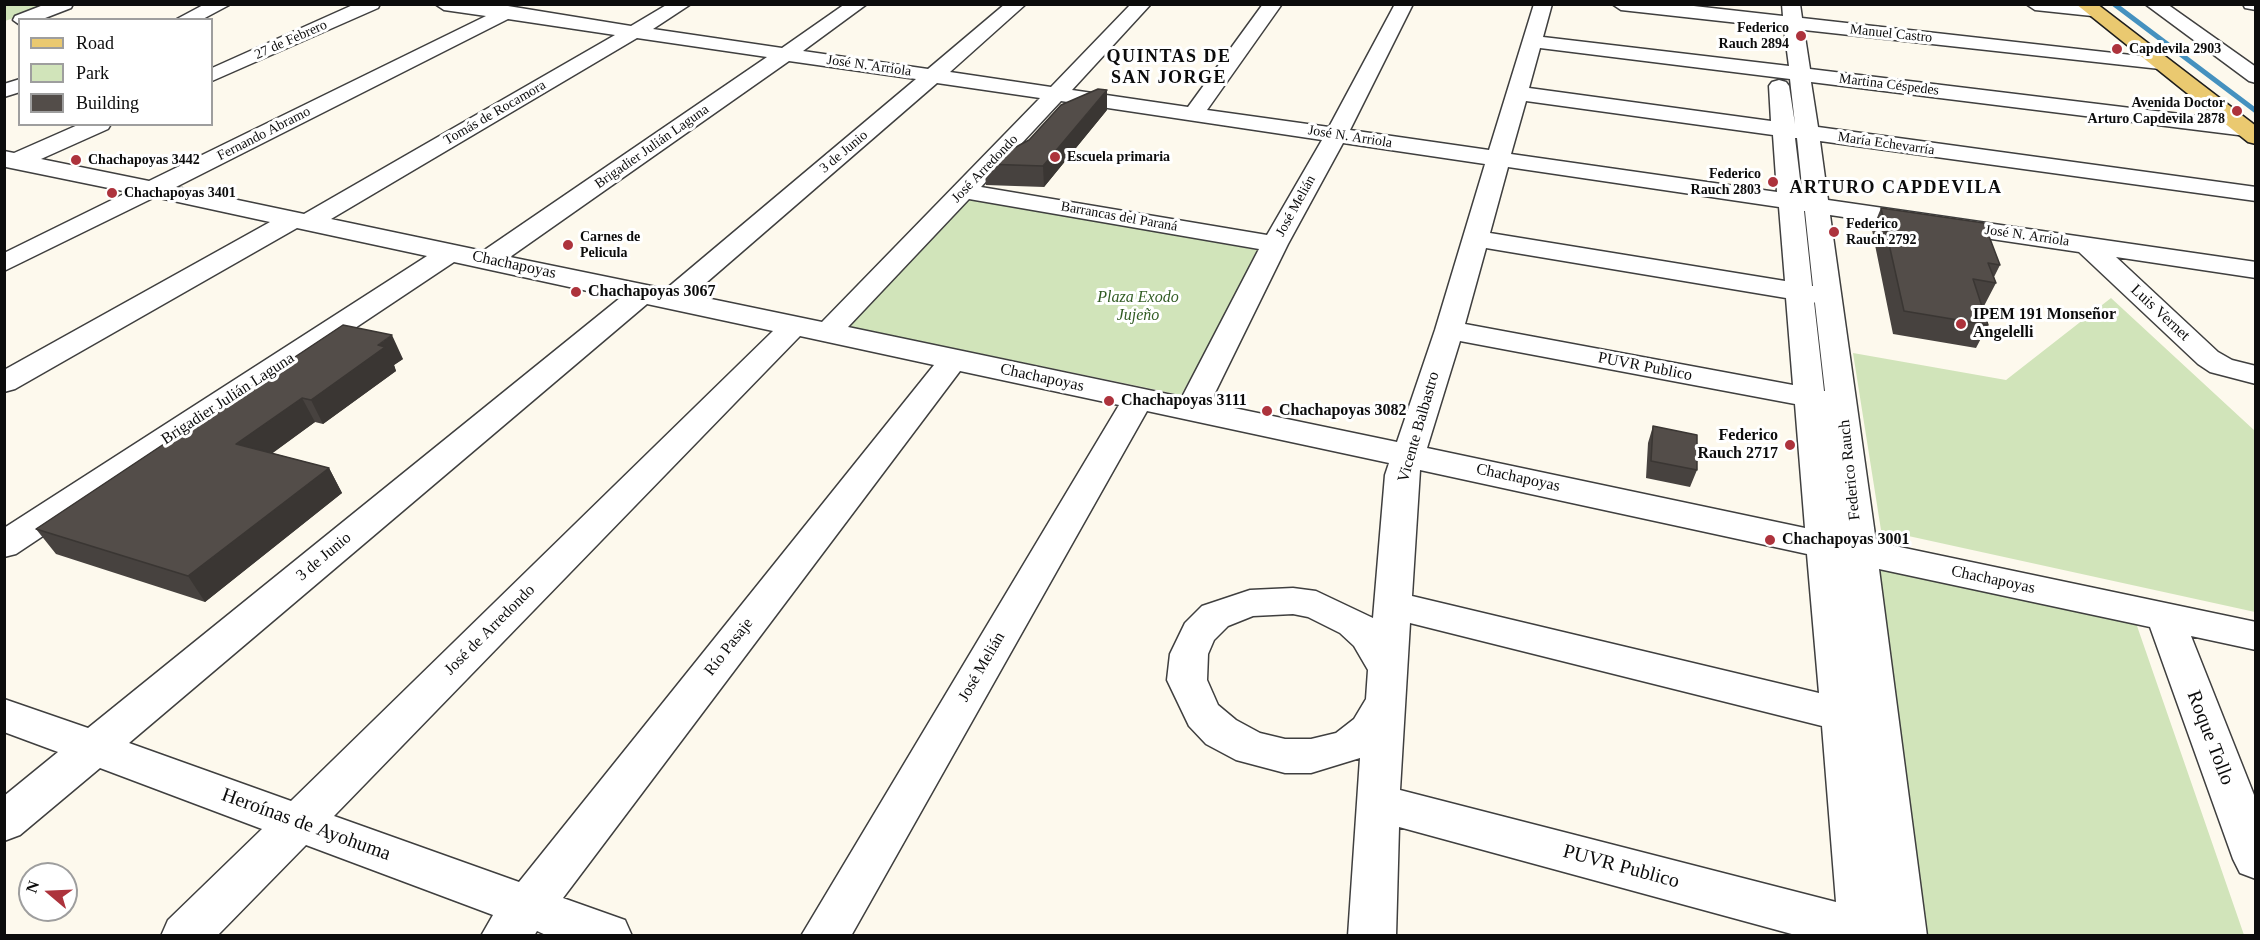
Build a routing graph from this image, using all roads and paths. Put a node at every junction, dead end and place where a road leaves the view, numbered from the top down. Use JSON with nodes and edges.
{"nodes":[{"id":1,"x":64,"y":4,"type":"edge"},
{"id":2,"x":222,"y":4,"type":"edge"},
{"id":3,"x":371,"y":4,"type":"edge"},
{"id":4,"x":444,"y":4,"type":"edge"},
{"id":5,"x":682,"y":4,"type":"edge"},
{"id":6,"x":858,"y":4,"type":"edge"},
{"id":7,"x":1017,"y":4,"type":"edge"},
{"id":8,"x":1142,"y":4,"type":"edge"},
{"id":9,"x":1273,"y":4,"type":"edge"},
{"id":10,"x":1404,"y":4,"type":"edge"},
{"id":11,"x":1543,"y":4,"type":"edge"},
{"id":12,"x":1621,"y":4,"type":"edge"},
{"id":13,"x":2035,"y":4,"type":"edge"},
{"id":14,"x":2154,"y":4,"type":"edge"},
{"id":15,"x":2089,"y":7,"type":"edge"},
{"id":16,"x":514,"y":9,"type":"edge"},
{"id":17,"x":1781,"y":13,"type":"edge"},
{"id":18,"x":26,"y":18,"type":"edge"},
{"id":19,"x":189,"y":18,"type":"edge"},
{"id":20,"x":634,"y":32,"type":"junction"},
{"id":21,"x":1532,"y":41,"type":"junction"},
{"id":22,"x":787,"y":54,"type":"junction"},
{"id":23,"x":2160,"y":63,"type":"junction"},
{"id":24,"x":1788,"y":73,"type":"junction"},
{"id":25,"x":213,"y":75,"type":"edge"},
{"id":26,"x":934,"y":76,"type":"junction"},
{"id":27,"x":2256,"y":77,"type":"edge"},
{"id":28,"x":1516,"y":93,"type":"junction"},
{"id":29,"x":1057,"y":94,"type":"junction"},
{"id":30,"x":1194,"y":113,"type":"junction"},
{"id":31,"x":95,"y":126,"type":"edge"},
{"id":32,"x":1796,"y":131,"type":"junction"},
{"id":33,"x":2251,"y":133,"type":"edge"},
{"id":34,"x":1336,"y":135,"type":"junction"},
{"id":35,"x":1499,"y":160,"type":"junction"},
{"id":36,"x":9,"y":162,"type":"edge"},
{"id":37,"x":153,"y":189,"type":"junction"},
{"id":38,"x":964,"y":191,"type":"junction"},
{"id":39,"x":2256,"y":194,"type":"edge"},
{"id":40,"x":1803,"y":203,"type":"junction"},
{"id":41,"x":301,"y":220,"type":"junction"},
{"id":42,"x":1475,"y":238,"type":"junction"},
{"id":43,"x":1275,"y":244,"type":"junction"},
{"id":44,"x":2086,"y":244,"type":"junction"},
{"id":45,"x":452,"y":252,"type":"junction"},
{"id":46,"x":488,"y":260,"type":"junction"},
{"id":47,"x":4,"y":262,"type":"edge"},
{"id":48,"x":2256,"y":270,"type":"edge"},
{"id":49,"x":1800,"y":292,"type":"junction"},
{"id":50,"x":657,"y":296,"type":"junction"},
{"id":51,"x":1828,"y":297,"type":"junction"},
{"id":52,"x":811,"y":329,"type":"junction"},
{"id":53,"x":1449,"y":330,"type":"junction"},
{"id":54,"x":954,"y":359,"type":"junction"},
{"id":55,"x":2248,"y":374,"type":"edge"},
{"id":56,"x":4,"y":384,"type":"edge"},
{"id":57,"x":1809,"y":398,"type":"junction"},
{"id":58,"x":1138,"y":399,"type":"junction"},
{"id":59,"x":1842,"y":403,"type":"junction"},
{"id":60,"x":1191,"y":410,"type":"junction"},
{"id":61,"x":1408,"y":454,"type":"junction"},
{"id":62,"x":4,"y":545,"type":"edge"},
{"id":63,"x":1841,"y":547,"type":"junction"},
{"id":64,"x":1392,"y":605,"type":"junction"},
{"id":65,"x":2165,"y":617,"type":"junction"},
{"id":66,"x":2256,"y":636,"type":"edge"},
{"id":67,"x":1386,"y":684,"type":"junction"},
{"id":68,"x":1840,"y":714,"type":"junction"},
{"id":69,"x":4,"y":715,"type":"edge"},
{"id":70,"x":93,"y":748,"type":"junction"},
{"id":71,"x":1378,"y":803,"type":"junction"},
{"id":72,"x":4,"y":822,"type":"edge"},
{"id":73,"x":298,"y":823,"type":"junction"},
{"id":74,"x":2256,"y":859,"type":"edge"},
{"id":75,"x":517,"y":920,"type":"edge"},
{"id":76,"x":1876,"y":934,"type":"edge"},
{"id":77,"x":185,"y":936,"type":"edge"},
{"id":78,"x":608,"y":936,"type":"edge"},
{"id":79,"x":825,"y":936,"type":"edge"},
{"id":80,"x":1372,"y":936,"type":"edge"}],
"edges":[{"from":1,"to":18,"type":"street"},
{"from":2,"to":19,"type":"street"},
{"from":3,"to":25,"type":"street","name":"27 de Febrero"},
{"from":4,"to":16,"type":"street","name":"José N. Arriola"},
{"from":5,"to":20,"type":"street","name":"Tomás de Rocamora"},
{"from":6,"to":22,"type":"street","name":"Brigadier Julián Laguna"},
{"from":7,"to":26,"type":"street","name":"3 de Junio"},
{"from":8,"to":29,"type":"street","name":"José Arredondo"},
{"from":9,"to":30,"type":"street"},
{"from":10,"to":34,"type":"street","name":"José Melián"},
{"from":11,"to":21,"type":"street","name":"Vicente Balbastro"},
{"from":12,"to":17,"type":"street","name":"Manuel Castro"},
{"from":13,"to":15,"type":"street"},
{"from":14,"to":27,"type":"street"},
{"from":15,"to":23,"type":"main road"},
{"from":16,"to":20,"type":"street","name":"José N. Arriola"},
{"from":16,"to":37,"type":"street","name":"Fernando Abramo"},
{"from":17,"to":23,"type":"street","name":"Manuel Castro"},
{"from":17,"to":24,"type":"street","name":"Federico Rauch"},
{"from":20,"to":22,"type":"street","name":"José N. Arriola"},
{"from":20,"to":41,"type":"street","name":"Tomás de Rocamora"},
{"from":21,"to":24,"type":"street","name":"Martina Céspedes"},
{"from":21,"to":28,"type":"street","name":"Vicente Balbastro"},
{"from":22,"to":26,"type":"street","name":"José N. Arriola"},
{"from":22,"to":46,"type":"street","name":"Brigadier Julián Laguna"},
{"from":23,"to":33,"type":"main road"},
{"from":24,"to":32,"type":"street","name":"Federico Rauch"},
{"from":24,"to":33,"type":"street","name":"Martina Céspedes"},
{"from":26,"to":29,"type":"street","name":"José N. Arriola"},
{"from":26,"to":50,"type":"street","name":"3 de Junio"},
{"from":28,"to":32,"type":"street","name":"María Echevarría"},
{"from":28,"to":35,"type":"street","name":"Vicente Balbastro"},
{"from":29,"to":30,"type":"street","name":"José N. Arriola"},
{"from":29,"to":38,"type":"street","name":"José Arredondo"},
{"from":30,"to":34,"type":"street","name":"José N. Arriola"},
{"from":31,"to":36,"type":"street"},
{"from":32,"to":39,"type":"street","name":"María Echevarría"},
{"from":32,"to":40,"type":"street","name":"Federico Rauch"},
{"from":34,"to":35,"type":"street","name":"José N. Arriola"},
{"from":34,"to":43,"type":"street","name":"José Melián"},
{"from":35,"to":40,"type":"street","name":"José N. Arriola"},
{"from":35,"to":42,"type":"street","name":"Vicente Balbastro"},
{"from":36,"to":37,"type":"street","name":"Chachapoyas"},
{"from":37,"to":41,"type":"street","name":"Chachapoyas"},
{"from":37,"to":47,"type":"street","name":"Fernando Abramo"},
{"from":38,"to":43,"type":"street","name":"Barrancas del Paraná"},
{"from":38,"to":52,"type":"street","name":"José Arredondo"},
{"from":40,"to":44,"type":"street","name":"José N. Arriola"},
{"from":40,"to":49,"type":"street","name":"Federico Rauch"},
{"from":40,"to":51,"type":"street","name":"Federico Rauch"},
{"from":41,"to":45,"type":"street","name":"Chachapoyas"},
{"from":41,"to":56,"type":"street","name":"Tomás de Rocamora"},
{"from":42,"to":49,"type":"street"},
{"from":42,"to":53,"type":"street","name":"Vicente Balbastro"},
{"from":43,"to":60,"type":"street","name":"José Melián"},
{"from":44,"to":48,"type":"street","name":"José N. Arriola"},
{"from":44,"to":55,"type":"street","name":"Luis Vernet"},
{"from":45,"to":46,"type":"street","name":"Chachapoyas"},
{"from":45,"to":62,"type":"street","name":"Brigadier Julián Laguna"},
{"from":46,"to":50,"type":"street","name":"Chachapoyas"},
{"from":49,"to":51,"type":"street"},
{"from":49,"to":57,"type":"street","name":"Federico Rauch"},
{"from":50,"to":52,"type":"street","name":"Chachapoyas"},
{"from":50,"to":70,"type":"street","name":"3 de Junio"},
{"from":51,"to":59,"type":"street","name":"Federico Rauch"},
{"from":52,"to":54,"type":"street","name":"Chachapoyas"},
{"from":52,"to":73,"type":"street","name":"José de Arredondo"},
{"from":53,"to":57,"type":"street","name":"PUVR Publico"},
{"from":53,"to":61,"type":"street","name":"Vicente Balbastro"},
{"from":54,"to":58,"type":"street","name":"Chachapoyas"},
{"from":54,"to":75,"type":"street","name":"Río Pasaje"},
{"from":57,"to":59,"type":"street","name":"PUVR Publico"},
{"from":57,"to":63,"type":"street","name":"Federico Rauch"},
{"from":58,"to":60,"type":"street","name":"Chachapoyas"},
{"from":58,"to":79,"type":"street","name":"José Melián"},
{"from":59,"to":63,"type":"street","name":"Federico Rauch"},
{"from":60,"to":61,"type":"street","name":"Chachapoyas"},
{"from":61,"to":63,"type":"street","name":"Chachapoyas"},
{"from":61,"to":64,"type":"street","name":"Vicente Balbastro"},
{"from":63,"to":65,"type":"street","name":"Chachapoyas"},
{"from":63,"to":68,"type":"street","name":"Federico Rauch"},
{"from":63,"to":76,"type":"street","name":"Federico Rauch"},
{"from":64,"to":67,"type":"street","name":"Vicente Balbastro"},
{"from":64,"to":68,"type":"street"},
{"from":65,"to":66,"type":"street","name":"Chachapoyas"},
{"from":65,"to":74,"type":"street","name":"Roque Tollo"},
{"from":67,"to":67,"type":"street"},
{"from":67,"to":71,"type":"street","name":"Vicente Balbastro"},
{"from":68,"to":76,"type":"street","name":"Federico Rauch"},
{"from":69,"to":70,"type":"street","name":"Heroínas de Ayohuma"},
{"from":70,"to":72,"type":"street","name":"3 de Junio"},
{"from":70,"to":73,"type":"street","name":"Heroínas de Ayohuma"},
{"from":71,"to":76,"type":"street","name":"PUVR Publico"},
{"from":71,"to":80,"type":"street","name":"Vicente Balbastro"},
{"from":73,"to":75,"type":"street","name":"Heroínas de Ayohuma"},
{"from":73,"to":77,"type":"street","name":"José de Arredondo"},
{"from":75,"to":78,"type":"street","name":"Heroínas de Ayohuma"}]}
